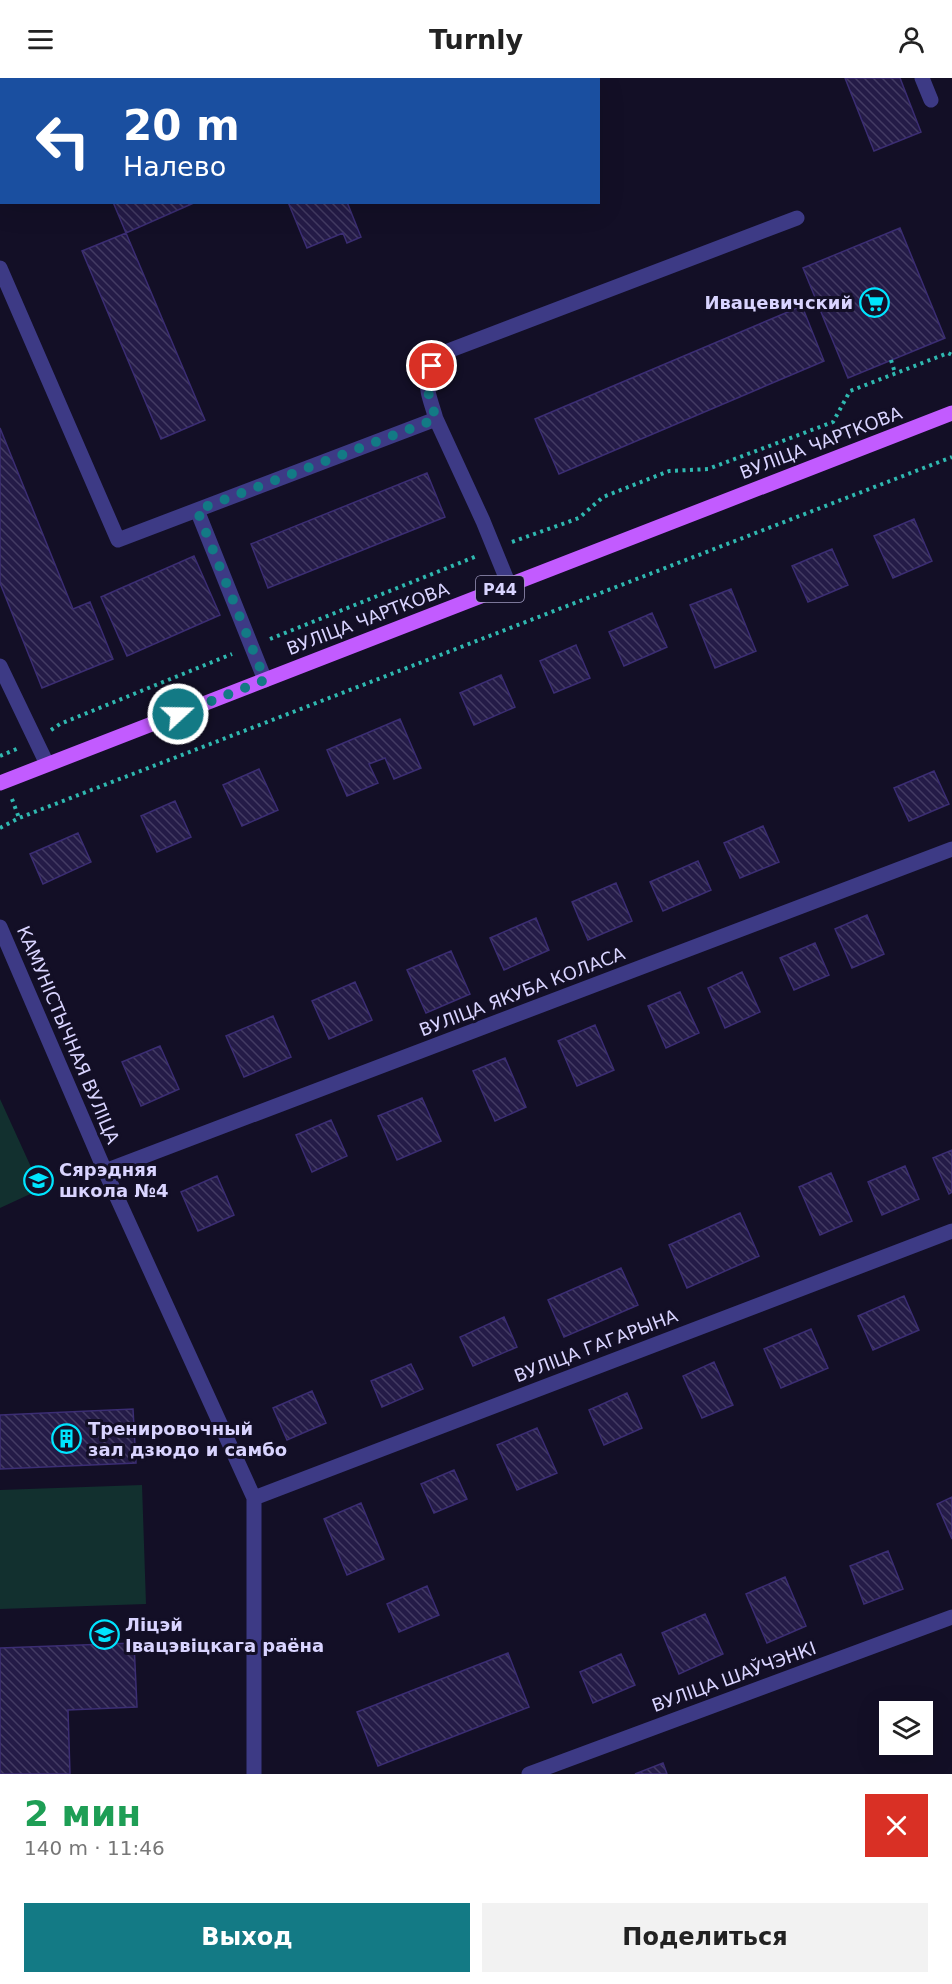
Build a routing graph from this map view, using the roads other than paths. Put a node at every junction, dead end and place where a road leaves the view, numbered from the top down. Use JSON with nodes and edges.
{"nodes":[{"id":1,"x":922,"y":78,"type":"edge"},
{"id":2,"x":931,"y":100,"type":"dead end"},
{"id":3,"x":797,"y":218,"type":"dead end"},
{"id":4,"x":0,"y":268,"type":"edge"},
{"id":5,"x":952,"y":413,"type":"edge"},
{"id":6,"x":436,"y":419,"type":"junction"},
{"id":7,"x":197,"y":510,"type":"junction"},
{"id":8,"x":509,"y":585,"type":"junction"},
{"id":9,"x":0,"y":666,"type":"edge"},
{"id":10,"x":265,"y":680,"type":"junction"},
{"id":11,"x":47,"y":764,"type":"junction"},
{"id":12,"x":0,"y":783,"type":"edge"},
{"id":13,"x":952,"y":849,"type":"edge"},
{"id":14,"x":0,"y":927,"type":"edge"},
{"id":15,"x":105,"y":1171,"type":"junction"},
{"id":16,"x":952,"y":1231,"type":"edge"},
{"id":17,"x":254,"y":1498,"type":"junction"},
{"id":18,"x":952,"y":1617,"type":"edge"},
{"id":19,"x":255,"y":1774,"type":"edge"},
{"id":20,"x":532,"y":1774,"type":"edge"}],
"edges":[{"from":1,"to":2,"type":"street"},
{"from":3,"to":6,"type":"street"},
{"from":4,"to":7,"type":"street"},
{"from":5,"to":8,"type":"main road","name":"ВУЛІЦА ЧАРТКОВА","number":"Р44"},
{"from":6,"to":7,"type":"street"},
{"from":6,"to":8,"type":"street"},
{"from":7,"to":10,"type":"street"},
{"from":8,"to":10,"type":"main road","name":"ВУЛІЦА ЧАРТКОВА","number":"Р44"},
{"from":9,"to":11,"type":"street"},
{"from":10,"to":11,"type":"main road","name":"ВУЛІЦА ЧАРТКОВА","number":"Р44"},
{"from":11,"to":12,"type":"main road","name":"ВУЛІЦА ЧАРТКОВА","number":"Р44"},
{"from":13,"to":15,"type":"street","name":"ВУЛІЦА ЯКУБА КОЛАСА"},
{"from":14,"to":15,"type":"street","name":"КАМУНІСТЫЧНАЯ ВУЛІЦА"},
{"from":15,"to":17,"type":"street","name":"КАМУНІСТЫЧНАЯ ВУЛІЦА"},
{"from":16,"to":17,"type":"street","name":"ВУЛІЦА ГАГАРЫНА"},
{"from":17,"to":19,"type":"street","name":"КАМУНІСТЫЧНАЯ ВУЛІЦА"},
{"from":18,"to":20,"type":"street","name":"ВУЛІЦА ШАЎЧЭНКІ"}]}
